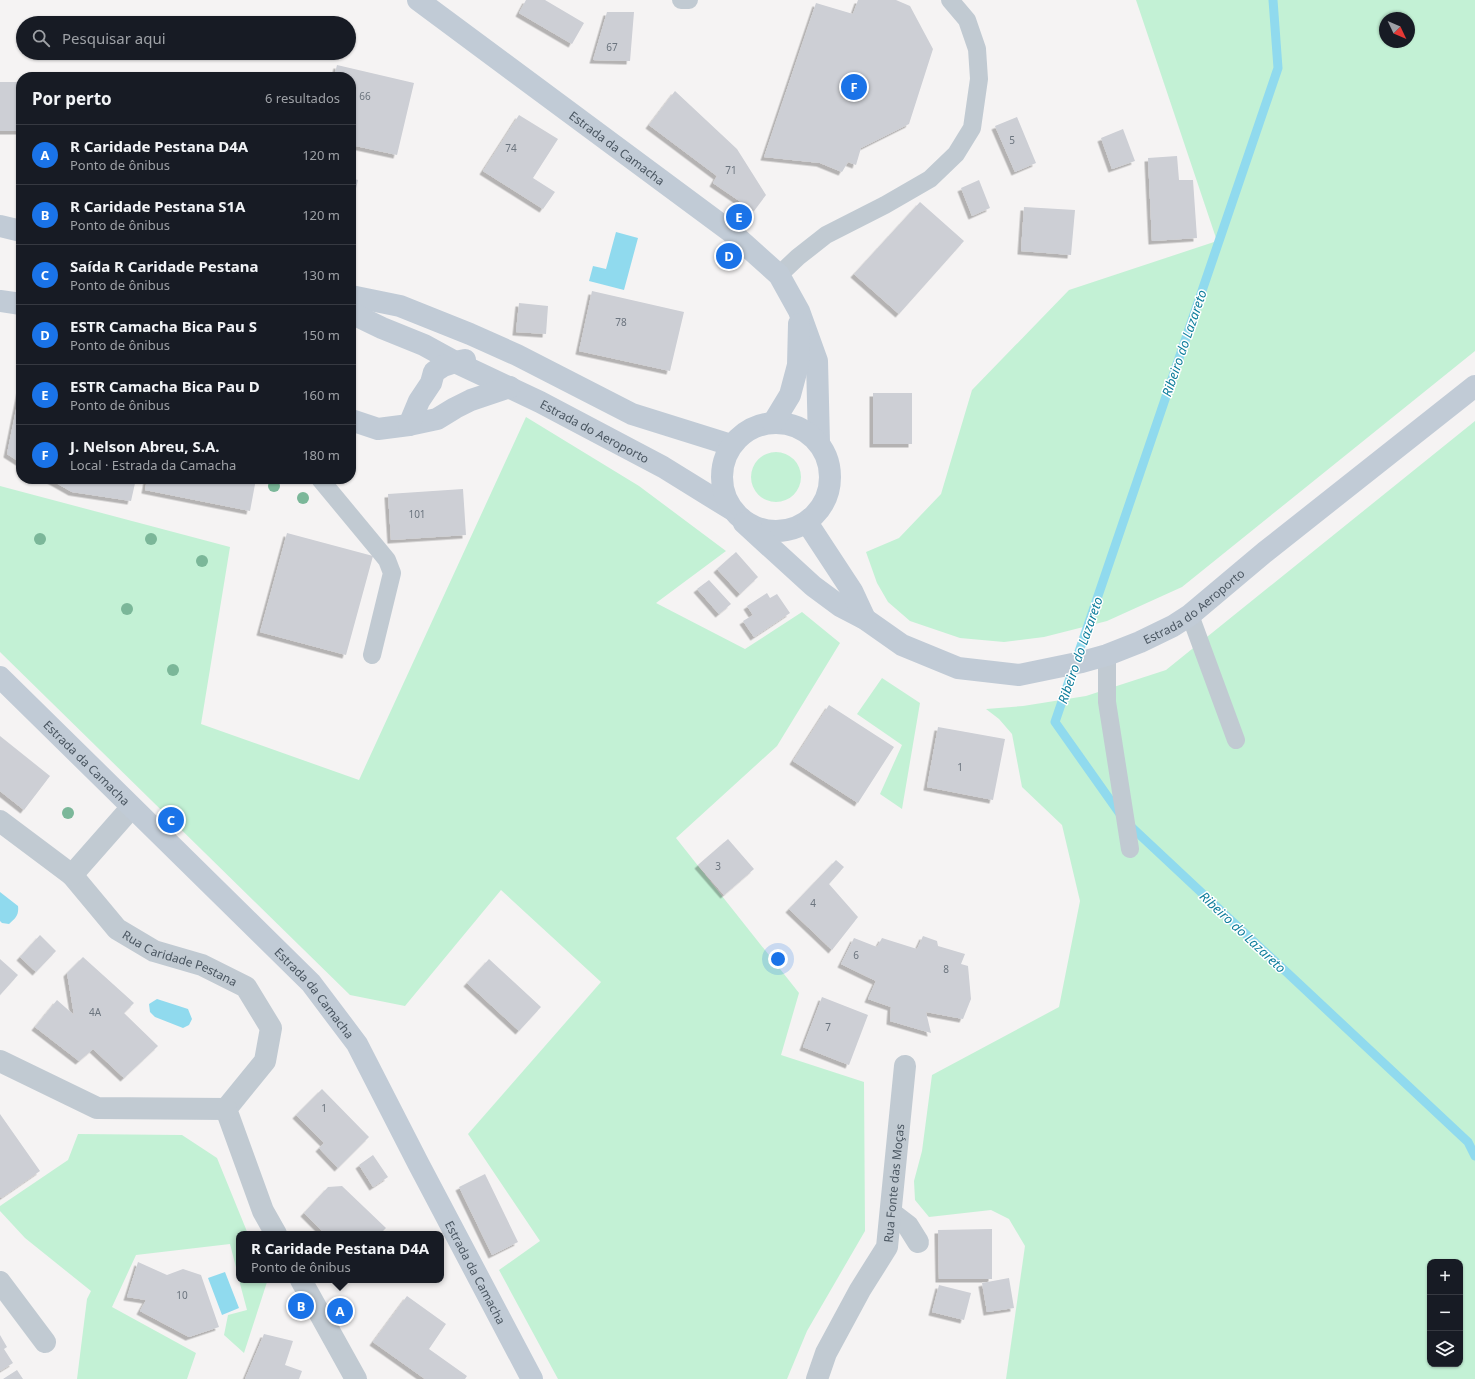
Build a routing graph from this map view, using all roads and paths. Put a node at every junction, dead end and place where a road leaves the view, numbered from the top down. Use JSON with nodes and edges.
{"nodes":[{"id":1,"x":418,"y":0,"type":"edge"},
{"id":2,"x":681,"y":0,"type":"edge"},
{"id":3,"x":689,"y":0,"type":"edge"},
{"id":4,"x":950,"y":0,"type":"edge"},
{"id":5,"x":0,"y":226,"type":"edge"},
{"id":6,"x":16,"y":230,"type":"edge"},
{"id":7,"x":779,"y":275,"type":"junction"},
{"id":8,"x":356,"y":297,"type":"edge"},
{"id":9,"x":0,"y":301,"type":"edge"},
{"id":10,"x":16,"y":303,"type":"edge"},
{"id":11,"x":799,"y":311,"type":"junction"},
{"id":12,"x":356,"y":315,"type":"edge"},
{"id":13,"x":517,"y":355,"type":"junction"},
{"id":14,"x":455,"y":362,"type":"junction"},
{"id":15,"x":1475,"y":386,"type":"edge"},
{"id":16,"x":510,"y":387,"type":"junction"},
{"id":17,"x":356,"y":422,"type":"edge"},
{"id":18,"x":774,"y":423,"type":"junction"},
{"id":19,"x":409,"y":425,"type":"junction"},
{"id":20,"x":819,"y":443,"type":"junction"},
{"id":21,"x":731,"y":446,"type":"junction"},
{"id":22,"x":324,"y":484,"type":"edge"},
{"id":23,"x":737,"y":516,"type":"junction"},
{"id":24,"x":808,"y":524,"type":"junction"},
{"id":25,"x":1190,"y":615,"type":"junction"},
{"id":26,"x":865,"y":619,"type":"junction"},
{"id":27,"x":372,"y":655,"type":"dead end"},
{"id":28,"x":1107,"y":655,"type":"junction"},
{"id":29,"x":0,"y":678,"type":"edge"},
{"id":30,"x":1236,"y":740,"type":"dead end"},
{"id":31,"x":132,"y":808,"type":"junction"},
{"id":32,"x":0,"y":821,"type":"edge"},
{"id":33,"x":1130,"y":849,"type":"dead end"},
{"id":34,"x":72,"y":875,"type":"junction"},
{"id":35,"x":0,"y":1061,"type":"edge"},
{"id":36,"x":905,"y":1066,"type":"dead end"},
{"id":37,"x":226,"y":1109,"type":"junction"},
{"id":38,"x":891,"y":1213,"type":"junction"},
{"id":39,"x":274,"y":1231,"type":"edge"},
{"id":40,"x":918,"y":1242,"type":"dead end"},
{"id":41,"x":0,"y":1282,"type":"edge"},
{"id":42,"x":303,"y":1283,"type":"edge"},
{"id":43,"x":45,"y":1342,"type":"dead end"},
{"id":44,"x":356,"y":1379,"type":"edge"},
{"id":45,"x":532,"y":1379,"type":"edge"},
{"id":46,"x":817,"y":1379,"type":"edge"}],
"edges":[{"from":1,"to":7,"type":"main road","name":"Estrada da Camacha"},
{"from":2,"to":3,"type":"lane"},
{"from":4,"to":7,"type":"lane"},
{"from":5,"to":6,"type":"main road"},
{"from":7,"to":11,"type":"main road","name":"Estrada da Camacha"},
{"from":8,"to":13,"type":"main road"},
{"from":9,"to":10,"type":"main road"},
{"from":11,"to":18,"type":"main road"},
{"from":11,"to":20,"type":"main road","name":"Estrada da Camacha"},
{"from":12,"to":14,"type":"main road","name":"Estrada do Aeroporto"},
{"from":13,"to":14,"type":"main road"},
{"from":13,"to":21,"type":"main road"},
{"from":14,"to":16,"type":"main road","name":"Estrada do Aeroporto"},
{"from":14,"to":19,"type":"main road"},
{"from":15,"to":25,"type":"main road","name":"Estrada do Aeroporto"},
{"from":16,"to":19,"type":"main road"},
{"from":16,"to":23,"type":"main road","name":"Estrada do Aeroporto"},
{"from":17,"to":19,"type":"main road"},
{"from":18,"to":20,"type":"main road"},
{"from":18,"to":21,"type":"main road"},
{"from":20,"to":24,"type":"main road"},
{"from":21,"to":23,"type":"main road"},
{"from":22,"to":27,"type":"lane"},
{"from":23,"to":24,"type":"main road"},
{"from":23,"to":26,"type":"main road","name":"Estrada do Aeroporto"},
{"from":24,"to":26,"type":"main road","name":"Estrada do Aeroporto"},
{"from":25,"to":28,"type":"main road","name":"Estrada do Aeroporto"},
{"from":25,"to":30,"type":"lane"},
{"from":26,"to":28,"type":"main road","name":"Estrada do Aeroporto"},
{"from":28,"to":33,"type":"lane"},
{"from":29,"to":31,"type":"main road","name":"Estrada da Camacha"},
{"from":31,"to":34,"type":"street"},
{"from":31,"to":45,"type":"main road","name":"Estrada da Camacha"},
{"from":32,"to":34,"type":"street","name":"Rua Caridade Pestana"},
{"from":34,"to":37,"type":"street","name":"Rua Caridade Pestana"},
{"from":35,"to":37,"type":"street"},
{"from":36,"to":38,"type":"street","name":"Rua Fonte das Moças"},
{"from":37,"to":39,"type":"street"},
{"from":38,"to":40,"type":"street"},
{"from":38,"to":46,"type":"street","name":"Rua Fonte das Moças"},
{"from":41,"to":43,"type":"street"},
{"from":42,"to":44,"type":"street"}]}
